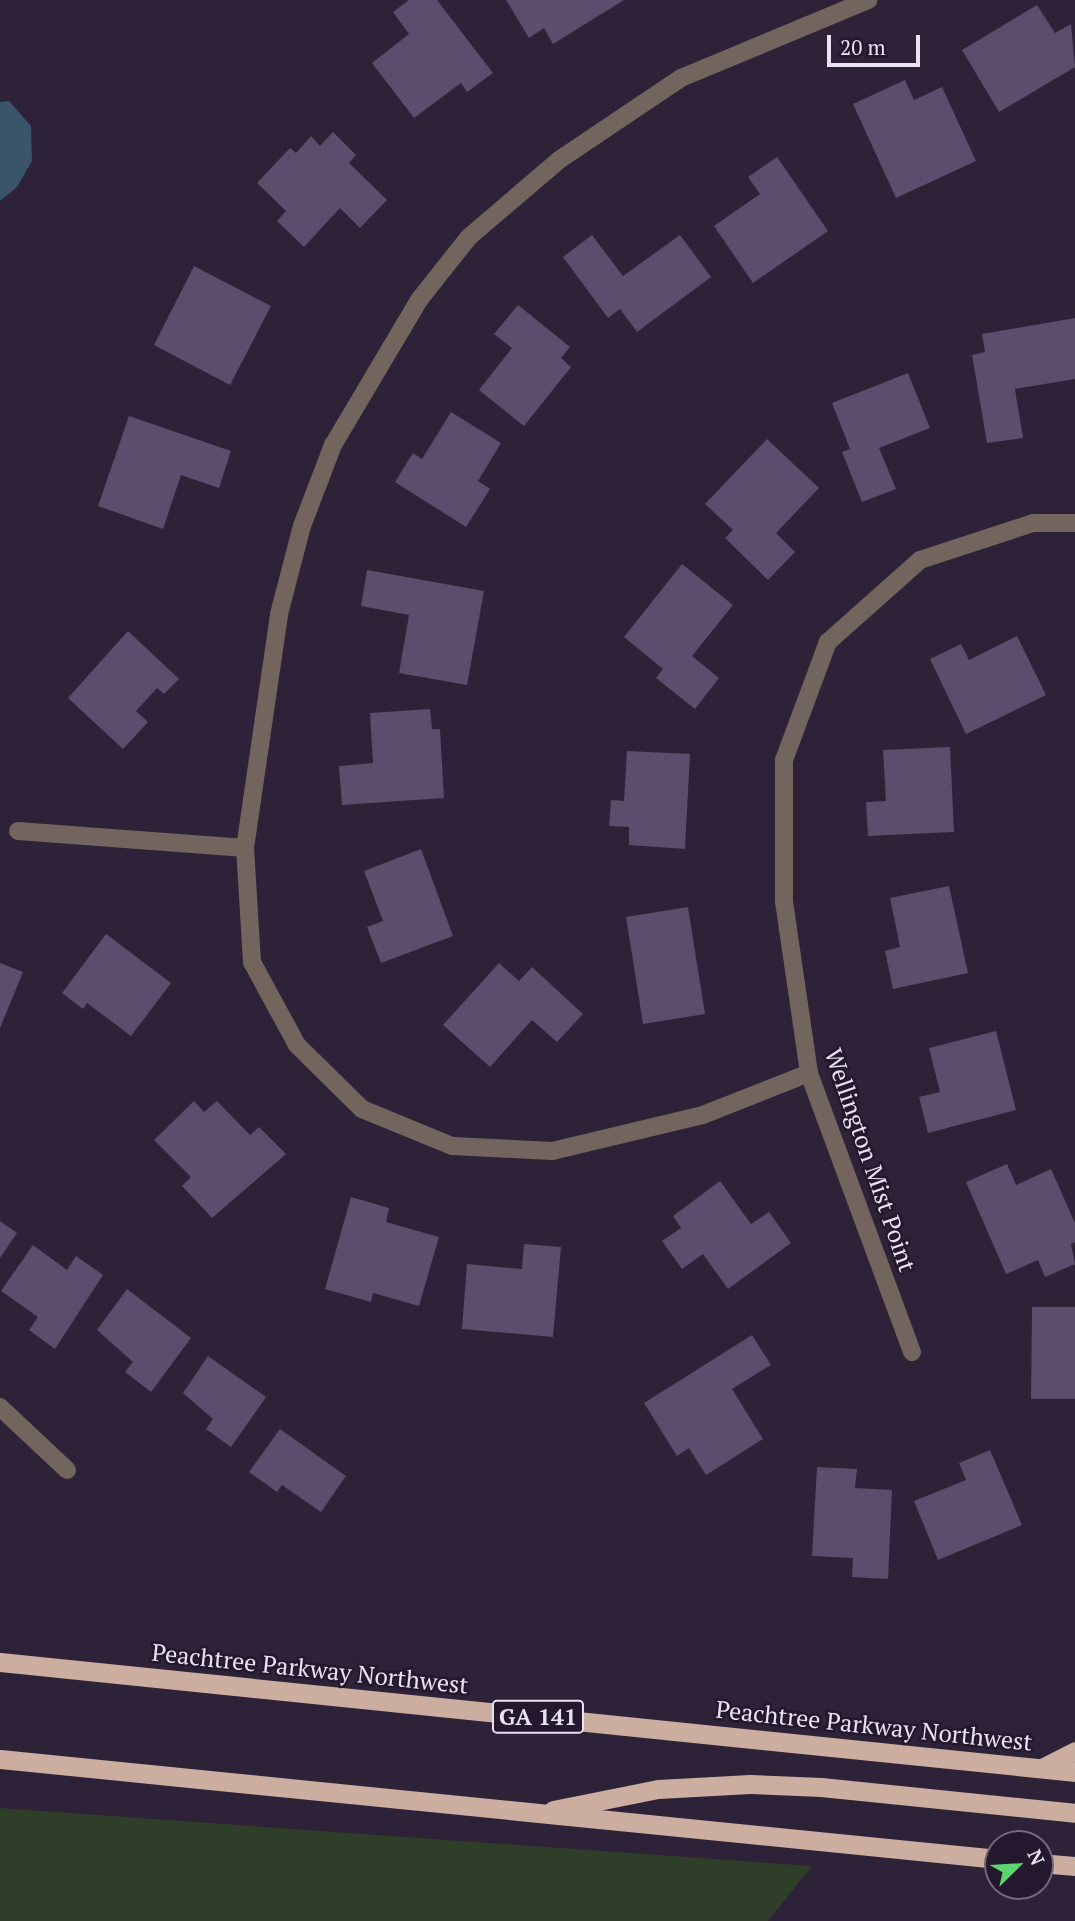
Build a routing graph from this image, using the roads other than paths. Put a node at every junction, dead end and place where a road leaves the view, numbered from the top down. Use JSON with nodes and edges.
{"nodes":[{"id":1,"x":868,"y":0,"type":"edge"},
{"id":2,"x":1075,"y":523,"type":"edge"},
{"id":3,"x":18,"y":831,"type":"dead end"},
{"id":4,"x":244,"y":848,"type":"junction"},
{"id":5,"x":809,"y":1073,"type":"junction"},
{"id":6,"x":912,"y":1352,"type":"dead end"},
{"id":7,"x":0,"y":1407,"type":"edge"},
{"id":8,"x":67,"y":1470,"type":"dead end"},
{"id":9,"x":0,"y":1662,"type":"edge"},
{"id":10,"x":1075,"y":1751,"type":"edge"},
{"id":11,"x":0,"y":1759,"type":"edge"},
{"id":12,"x":1042,"y":1768,"type":"junction"},
{"id":13,"x":1075,"y":1772,"type":"edge"},
{"id":14,"x":538,"y":1813,"type":"junction"},
{"id":15,"x":1075,"y":1813,"type":"edge"},
{"id":16,"x":984,"y":1858,"type":"edge"},
{"id":17,"x":1054,"y":1864,"type":"edge"},
{"id":18,"x":1075,"y":1866,"type":"edge"}],
"edges":[{"from":1,"to":4,"type":"street"},
{"from":2,"to":5,"type":"street","name":"Wellington Mist Point"},
{"from":3,"to":4,"type":"street"},
{"from":4,"to":5,"type":"street"},
{"from":5,"to":6,"type":"street","name":"Wellington Mist Point"},
{"from":7,"to":8,"type":"street"},
{"from":9,"to":12,"type":"highway","name":"Peachtree Parkway Northwest","number":"GA 141"},
{"from":10,"to":12,"type":"highway"},
{"from":11,"to":14,"type":"highway"},
{"from":12,"to":13,"type":"highway","name":"Peachtree Parkway Northwest","number":"GA 141"},
{"from":14,"to":15,"type":"highway"},
{"from":14,"to":16,"type":"highway"},
{"from":17,"to":18,"type":"highway"}]}
